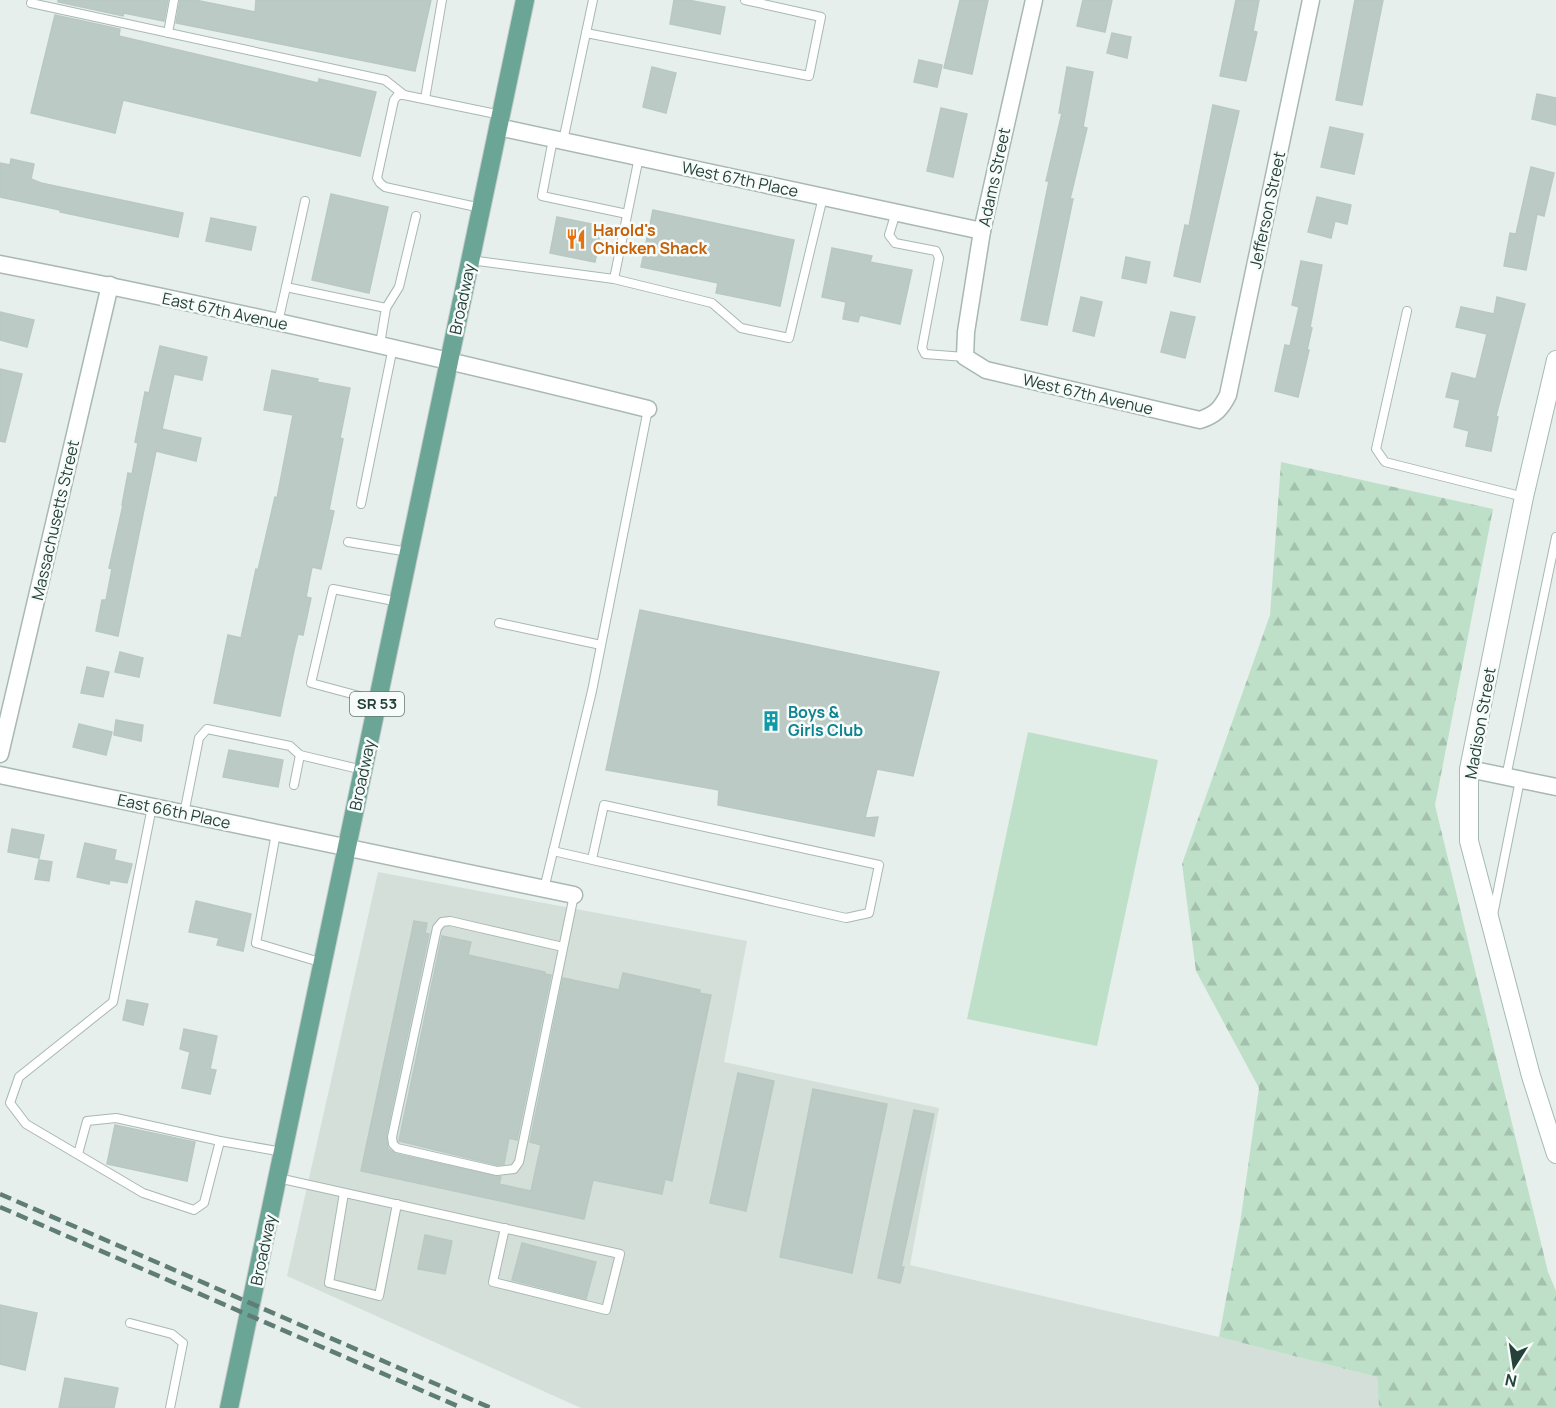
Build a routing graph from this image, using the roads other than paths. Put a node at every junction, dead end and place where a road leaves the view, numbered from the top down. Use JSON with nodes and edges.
{"nodes":[{"id":1,"x":174,"y":0,"type":"edge"},
{"id":2,"x":442,"y":0,"type":"edge"},
{"id":3,"x":525,"y":0,"type":"edge"},
{"id":4,"x":593,"y":0,"type":"edge"},
{"id":5,"x":745,"y":0,"type":"edge"},
{"id":6,"x":1034,"y":0,"type":"edge"},
{"id":7,"x":1311,"y":0,"type":"edge"},
{"id":8,"x":31,"y":3,"type":"dead end"},
{"id":9,"x":168,"y":33,"type":"junction"},
{"id":10,"x":586,"y":33,"type":"junction"},
{"id":11,"x":404,"y":95,"type":"junction"},
{"id":12,"x":424,"y":99,"type":"junction"},
{"id":13,"x":500,"y":121,"type":"junction"},
{"id":14,"x":558,"y":140,"type":"junction"},
{"id":15,"x":639,"y":158,"type":"junction"},
{"id":16,"x":823,"y":197,"type":"junction"},
{"id":17,"x":304,"y":201,"type":"dead end"},
{"id":18,"x":481,"y":208,"type":"junction"},
{"id":19,"x":896,"y":212,"type":"junction"},
{"id":20,"x":627,"y":214,"type":"junction"},
{"id":21,"x":416,"y":216,"type":"dead end"},
{"id":22,"x":982,"y":231,"type":"junction"},
{"id":23,"x":470,"y":260,"type":"junction"},
{"id":24,"x":0,"y":264,"type":"edge"},
{"id":25,"x":614,"y":279,"type":"junction"},
{"id":26,"x":110,"y":285,"type":"junction"},
{"id":27,"x":286,"y":287,"type":"junction"},
{"id":28,"x":386,"y":308,"type":"junction"},
{"id":29,"x":1407,"y":311,"type":"dead end"},
{"id":30,"x":278,"y":322,"type":"junction"},
{"id":31,"x":387,"y":346,"type":"junction"},
{"id":32,"x":965,"y":357,"type":"junction"},
{"id":33,"x":449,"y":360,"type":"junction"},
{"id":34,"x":1556,"y":360,"type":"edge"},
{"id":35,"x":1550,"y":407,"type":"edge"},
{"id":36,"x":648,"y":409,"type":"joint"},
{"id":37,"x":1213,"y":416,"type":"joint"},
{"id":38,"x":1524,"y":497,"type":"junction"},
{"id":39,"x":361,"y":504,"type":"dead end"},
{"id":40,"x":1556,"y":537,"type":"edge"},
{"id":41,"x":348,"y":542,"type":"dead end"},
{"id":42,"x":409,"y":552,"type":"junction"},
{"id":43,"x":399,"y":602,"type":"junction"},
{"id":44,"x":499,"y":623,"type":"dead end"},
{"id":45,"x":601,"y":645,"type":"junction"},
{"id":46,"x":378,"y":701,"type":"junction"},
{"id":47,"x":0,"y":754,"type":"edge"},
{"id":48,"x":300,"y":755,"type":"junction"},
{"id":49,"x":1469,"y":769,"type":"junction"},
{"id":50,"x":363,"y":770,"type":"junction"},
{"id":51,"x":0,"y":775,"type":"edge"},
{"id":52,"x":1513,"y":778,"type":"junction"},
{"id":53,"x":294,"y":785,"type":"dead end"},
{"id":54,"x":1556,"y":787,"type":"edge"},
{"id":55,"x":152,"y":807,"type":"junction"},
{"id":56,"x":184,"y":814,"type":"junction"},
{"id":57,"x":276,"y":833,"type":"junction"},
{"id":58,"x":347,"y":848,"type":"junction"},
{"id":59,"x":553,"y":851,"type":"junction"},
{"id":60,"x":592,"y":859,"type":"junction"},
{"id":61,"x":544,"y":889,"type":"junction"},
{"id":62,"x":574,"y":895,"type":"joint"},
{"id":63,"x":1490,"y":927,"type":"junction"},
{"id":64,"x":563,"y":948,"type":"junction"},
{"id":65,"x":323,"y":963,"type":"junction"},
{"id":66,"x":220,"y":1141,"type":"junction"},
{"id":67,"x":283,"y":1152,"type":"junction"},
{"id":68,"x":78,"y":1154,"type":"junction"},
{"id":69,"x":1556,"y":1154,"type":"edge"},
{"id":70,"x":278,"y":1178,"type":"junction"},
{"id":71,"x":344,"y":1193,"type":"junction"},
{"id":72,"x":397,"y":1204,"type":"junction"},
{"id":73,"x":505,"y":1228,"type":"junction"},
{"id":74,"x":130,"y":1323,"type":"dead end"},
{"id":75,"x":170,"y":1408,"type":"edge"},
{"id":76,"x":229,"y":1408,"type":"edge"}],
"edges":[{"from":1,"to":9,"type":"lane"},
{"from":2,"to":12,"type":"lane"},
{"from":3,"to":13,"type":"main road","name":"Broadway","number":"SR 53"},
{"from":4,"to":10,"type":"lane"},
{"from":5,"to":10,"type":"lane"},
{"from":6,"to":22,"type":"street","name":"Adams Street"},
{"from":7,"to":37,"type":"street","name":"Jefferson Street"},
{"from":8,"to":9,"type":"lane"},
{"from":9,"to":11,"type":"lane"},
{"from":10,"to":14,"type":"lane"},
{"from":11,"to":12,"type":"lane"},
{"from":11,"to":18,"type":"lane"},
{"from":12,"to":13,"type":"lane"},
{"from":13,"to":14,"type":"street","name":"West 67th Place"},
{"from":13,"to":18,"type":"main road","name":"Broadway","number":"SR 53"},
{"from":14,"to":15,"type":"street","name":"West 67th Place"},
{"from":14,"to":20,"type":"lane"},
{"from":15,"to":16,"type":"street","name":"West 67th Place"},
{"from":15,"to":20,"type":"lane"},
{"from":16,"to":19,"type":"street","name":"West 67th Place"},
{"from":16,"to":25,"type":"lane"},
{"from":17,"to":27,"type":"lane"},
{"from":18,"to":23,"type":"main road","name":"Broadway","number":"SR 53"},
{"from":19,"to":22,"type":"street","name":"West 67th Place"},
{"from":19,"to":32,"type":"lane"},
{"from":20,"to":25,"type":"lane"},
{"from":21,"to":28,"type":"lane"},
{"from":22,"to":32,"type":"street","name":"Adams Street"},
{"from":23,"to":25,"type":"lane"},
{"from":23,"to":33,"type":"main road","name":"Broadway","number":"SR 53"},
{"from":24,"to":26,"type":"street","name":"East 67th Avenue"},
{"from":26,"to":30,"type":"street","name":"East 67th Avenue"},
{"from":26,"to":47,"type":"street","name":"Massachusetts Street"},
{"from":27,"to":28,"type":"lane"},
{"from":27,"to":30,"type":"lane"},
{"from":28,"to":31,"type":"lane"},
{"from":29,"to":38,"type":"lane"},
{"from":30,"to":31,"type":"street","name":"East 67th Avenue"},
{"from":31,"to":33,"type":"street","name":"East 67th Avenue"},
{"from":31,"to":39,"type":"lane"},
{"from":32,"to":37,"type":"street","name":"West 67th Avenue"},
{"from":33,"to":36,"type":"street","name":"East 67th Avenue"},
{"from":33,"to":42,"type":"main road","name":"Broadway","number":"SR 53"},
{"from":34,"to":35,"type":"street","name":"Madison Street"},
{"from":35,"to":38,"type":"street","name":"Madison Street"},
{"from":36,"to":45,"type":"lane"},
{"from":38,"to":49,"type":"street","name":"Madison Street"},
{"from":40,"to":52,"type":"lane"},
{"from":41,"to":42,"type":"lane"},
{"from":42,"to":43,"type":"main road","name":"Broadway","number":"SR 53"},
{"from":43,"to":46,"type":"main road","name":"Broadway","number":"SR 53"},
{"from":43,"to":46,"type":"lane"},
{"from":44,"to":45,"type":"lane"},
{"from":45,"to":59,"type":"lane"},
{"from":46,"to":50,"type":"main road","name":"Broadway","number":"SR 53"},
{"from":48,"to":50,"type":"lane"},
{"from":48,"to":53,"type":"lane"},
{"from":48,"to":56,"type":"lane"},
{"from":49,"to":52,"type":"street"},
{"from":49,"to":63,"type":"street","name":"Madison Street"},
{"from":50,"to":58,"type":"main road","name":"Broadway","number":"SR 53"},
{"from":51,"to":55,"type":"street","name":"East 66th Place"},
{"from":52,"to":54,"type":"street"},
{"from":52,"to":63,"type":"lane"},
{"from":55,"to":56,"type":"street","name":"East 66th Place"},
{"from":55,"to":68,"type":"lane"},
{"from":56,"to":57,"type":"street","name":"East 66th Place"},
{"from":57,"to":58,"type":"street","name":"East 66th Place"},
{"from":57,"to":65,"type":"lane"},
{"from":58,"to":61,"type":"street","name":"East 66th Place"},
{"from":58,"to":65,"type":"main road","name":"Broadway","number":"SR 53"},
{"from":59,"to":60,"type":"lane"},
{"from":59,"to":61,"type":"lane"},
{"from":60,"to":60,"type":"lane"},
{"from":61,"to":62,"type":"street","name":"East 66th Place"},
{"from":62,"to":64,"type":"lane"},
{"from":63,"to":69,"type":"street","name":"Madison Street"},
{"from":64,"to":64,"type":"lane"},
{"from":65,"to":67,"type":"main road","name":"Broadway","number":"SR 53"},
{"from":66,"to":67,"type":"lane"},
{"from":66,"to":68,"type":"lane"},
{"from":66,"to":68,"type":"lane"},
{"from":67,"to":70,"type":"main road","name":"Broadway","number":"SR 53"},
{"from":70,"to":71,"type":"lane"},
{"from":70,"to":76,"type":"main road","name":"Broadway","number":"SR 53"},
{"from":71,"to":72,"type":"lane"},
{"from":71,"to":72,"type":"lane"},
{"from":72,"to":73,"type":"lane"},
{"from":73,"to":73,"type":"lane"},
{"from":74,"to":75,"type":"lane"}]}
